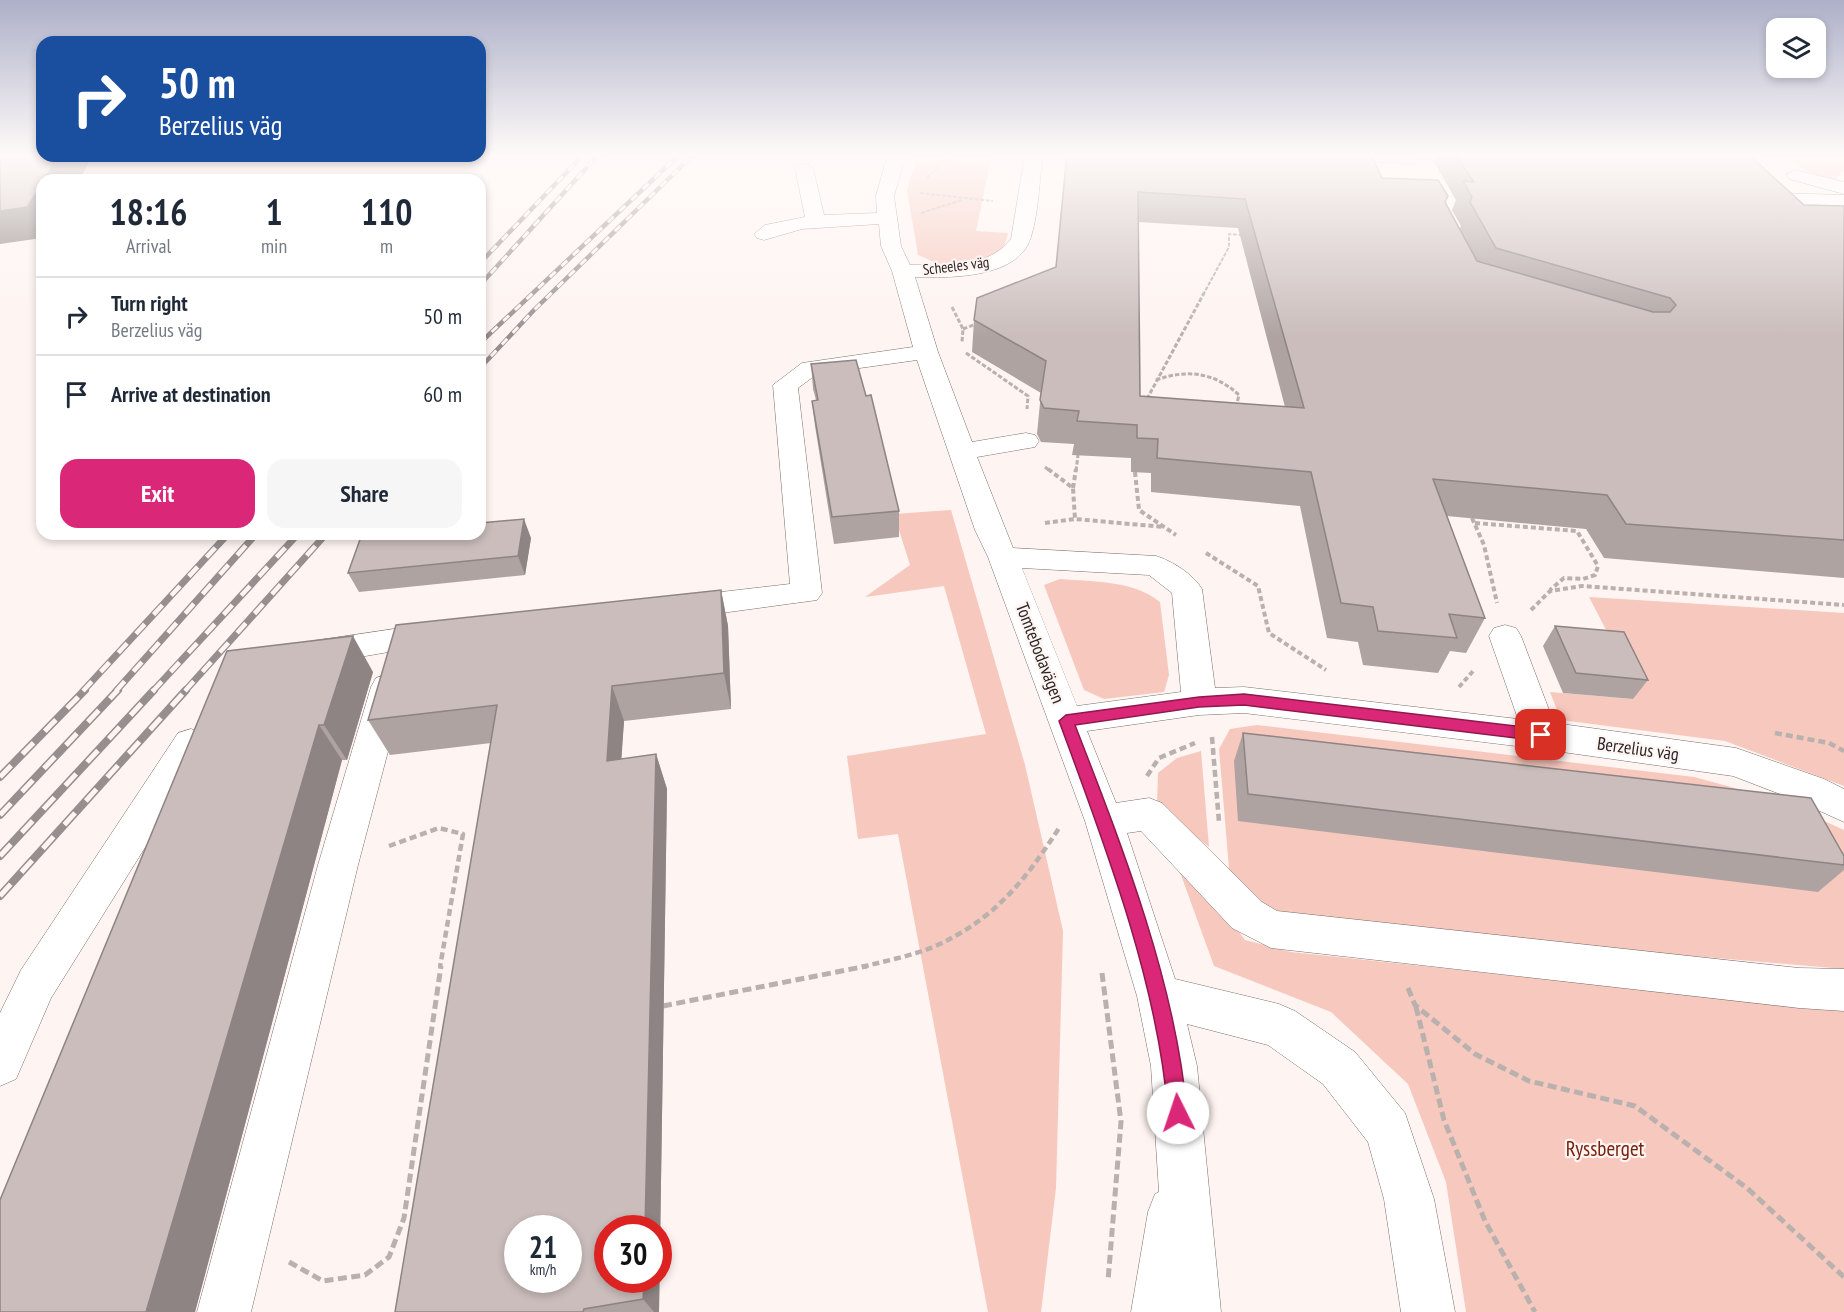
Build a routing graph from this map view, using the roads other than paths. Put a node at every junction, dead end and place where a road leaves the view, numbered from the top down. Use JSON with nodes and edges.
{"nodes":[{"id":1,"x":814,"y":215,"type":"edge"},
{"id":2,"x":1025,"y":215,"type":"edge"},
{"id":3,"x":1792,"y":215,"type":"edge"},
{"id":4,"x":886,"y":218,"type":"joint"},
{"id":5,"x":816,"y":223,"type":"junction"},
{"id":6,"x":1802,"y":225,"type":"edge"},
{"id":7,"x":764,"y":234,"type":"dead end"},
{"id":8,"x":903,"y":272,"type":"junction"},
{"id":9,"x":926,"y":352,"type":"junction"},
{"id":10,"x":1026,"y":441,"type":"dead end"},
{"id":11,"x":962,"y":452,"type":"junction"},
{"id":12,"x":1003,"y":558,"type":"junction"},
{"id":13,"x":639,"y":612,"type":"edge"},
{"id":14,"x":1505,"y":636,"type":"road end"},
{"id":15,"x":290,"y":656,"type":"edge"},
{"id":16,"x":1199,"y":702,"type":"junction"},
{"id":17,"x":1066,"y":721,"type":"junction"},
{"id":18,"x":1541,"y":735,"type":"junction"},
{"id":19,"x":191,"y":743,"type":"edge"},
{"id":20,"x":1844,"y":807,"type":"edge"},
{"id":21,"x":1104,"y":821,"type":"junction"},
{"id":22,"x":1844,"y":990,"type":"edge"},
{"id":23,"x":1159,"y":996,"type":"junction"},
{"id":24,"x":0,"y":1063,"type":"edge"},
{"id":25,"x":1181,"y":1160,"type":"junction"},
{"id":26,"x":224,"y":1312,"type":"edge"},
{"id":27,"x":1158,"y":1312,"type":"edge"},
{"id":28,"x":1194,"y":1312,"type":"edge"},
{"id":29,"x":1428,"y":1312,"type":"edge"}],
"edges":[{"from":1,"to":5,"type":"street"},
{"from":2,"to":8,"type":"street","name":"Scheeles väg"},
{"from":3,"to":6,"type":"street"},
{"from":4,"to":5,"type":"street"},
{"from":4,"to":8,"type":"street","name":"Tomtebodavägen"},
{"from":5,"to":7,"type":"street"},
{"from":8,"to":9,"type":"street","name":"Tomtebodavägen"},
{"from":9,"to":11,"type":"street","name":"Tomtebodavägen"},
{"from":9,"to":13,"type":"street"},
{"from":10,"to":11,"type":"street"},
{"from":11,"to":12,"type":"street","name":"Tomtebodavägen"},
{"from":12,"to":16,"type":"street"},
{"from":12,"to":17,"type":"street","name":"Tomtebodavägen"},
{"from":14,"to":18,"type":"street"},
{"from":15,"to":26,"type":"street"},
{"from":16,"to":17,"type":"street","name":"Berzelius väg"},
{"from":16,"to":18,"type":"street","name":"Berzelius väg"},
{"from":17,"to":21,"type":"street","name":"Tomtebodavägen"},
{"from":18,"to":20,"type":"street","name":"Berzelius väg"},
{"from":19,"to":24,"type":"street"},
{"from":21,"to":22,"type":"street"},
{"from":21,"to":23,"type":"street","name":"Tomtebodavägen"},
{"from":23,"to":25,"type":"street","name":"Tomtebodavägen"},
{"from":23,"to":29,"type":"street"},
{"from":25,"to":27,"type":"street","name":"Tomtebodavägen"},
{"from":25,"to":28,"type":"street","name":"Tomtebodavägen"}]}
